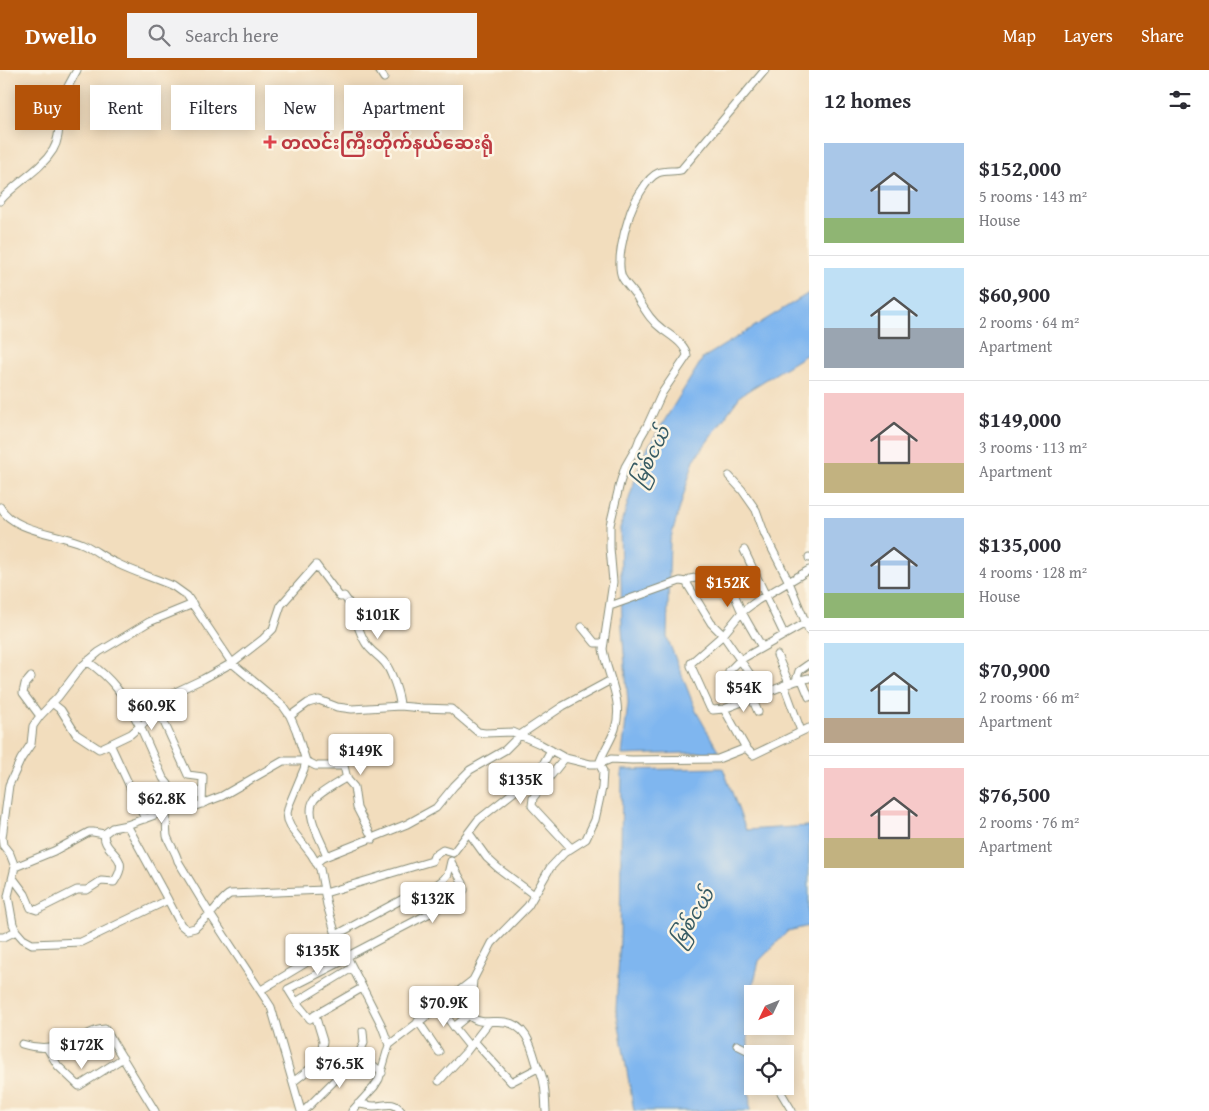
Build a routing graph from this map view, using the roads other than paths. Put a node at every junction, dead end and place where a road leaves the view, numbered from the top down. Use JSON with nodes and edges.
{"nodes":[{"id":1,"x":77,"y":70,"type":"edge"},
{"id":2,"x":379,"y":70,"type":"edge"},
{"id":3,"x":765,"y":70,"type":"edge"},
{"id":4,"x":384,"y":78,"type":"dead end"},
{"id":5,"x":0,"y":201,"type":"edge"},
{"id":6,"x":728,"y":476,"type":"dead end"},
{"id":7,"x":0,"y":507,"type":"edge"},
{"id":8,"x":744,"y":550,"type":"dead end"},
{"id":9,"x":809,"y":570,"type":"edge"},
{"id":10,"x":683,"y":581,"type":"junction"},
{"id":11,"x":789,"y":582,"type":"junction"},
{"id":12,"x":765,"y":596,"type":"junction"},
{"id":13,"x":193,"y":604,"type":"junction"},
{"id":14,"x":614,"y":605,"type":"junction"},
{"id":15,"x":742,"y":612,"type":"junction"},
{"id":16,"x":807,"y":622,"type":"edge"},
{"id":17,"x":582,"y":627,"type":"dead end"},
{"id":18,"x":809,"y":631,"type":"edge"},
{"id":19,"x":784,"y":634,"type":"junction"},
{"id":20,"x":723,"y":635,"type":"junction"},
{"id":21,"x":604,"y":642,"type":"junction"},
{"id":22,"x":762,"y":647,"type":"junction"},
{"id":23,"x":777,"y":656,"type":"dead end"},
{"id":24,"x":740,"y":660,"type":"junction"},
{"id":25,"x":87,"y":661,"type":"junction"},
{"id":26,"x":232,"y":663,"type":"junction"},
{"id":27,"x":809,"y":664,"type":"edge"},
{"id":28,"x":729,"y":671,"type":"dead end"},
{"id":29,"x":31,"y":677,"type":"dead end"},
{"id":30,"x":611,"y":680,"type":"junction"},
{"id":31,"x":796,"y":682,"type":"edge"},
{"id":32,"x":763,"y":693,"type":"junction"},
{"id":33,"x":809,"y":697,"type":"edge"},
{"id":34,"x":752,"y":698,"type":"junction"},
{"id":35,"x":52,"y":703,"type":"junction"},
{"id":36,"x":400,"y":706,"type":"junction"},
{"id":37,"x":724,"y":709,"type":"junction"},
{"id":38,"x":159,"y":711,"type":"junction"},
{"id":39,"x":758,"y":712,"type":"dead end"},
{"id":40,"x":40,"y":716,"type":"junction"},
{"id":41,"x":290,"y":716,"type":"junction"},
{"id":42,"x":140,"y":726,"type":"junction"},
{"id":43,"x":809,"y":728,"type":"edge"},
{"id":44,"x":801,"y":731,"type":"junction"},
{"id":45,"x":520,"y":735,"type":"junction"},
{"id":46,"x":110,"y":744,"type":"junction"},
{"id":47,"x":746,"y":748,"type":"junction"},
{"id":48,"x":552,"y":750,"type":"junction"},
{"id":49,"x":565,"y":758,"type":"junction"},
{"id":50,"x":306,"y":761,"type":"junction"},
{"id":51,"x":599,"y":764,"type":"junction"},
{"id":52,"x":347,"y":777,"type":"junction"},
{"id":53,"x":202,"y":804,"type":"junction"},
{"id":54,"x":166,"y":811,"type":"junction"},
{"id":55,"x":145,"y":818,"type":"junction"},
{"id":56,"x":127,"y":826,"type":"junction"},
{"id":57,"x":469,"y":833,"type":"junction"},
{"id":58,"x":104,"y":834,"type":"junction"},
{"id":59,"x":373,"y":839,"type":"junction"},
{"id":60,"x":571,"y":848,"type":"junction"},
{"id":61,"x":453,"y":853,"type":"junction"},
{"id":62,"x":327,"y":856,"type":"junction"},
{"id":63,"x":451,"y":862,"type":"junction"},
{"id":64,"x":316,"y":863,"type":"junction"},
{"id":65,"x":15,"y":867,"type":"junction"},
{"id":66,"x":14,"y":878,"type":"junction"},
{"id":67,"x":324,"y":892,"type":"junction"},
{"id":68,"x":534,"y":895,"type":"junction"},
{"id":69,"x":168,"y":900,"type":"junction"},
{"id":70,"x":210,"y":914,"type":"junction"},
{"id":71,"x":16,"y":931,"type":"junction"},
{"id":72,"x":336,"y":935,"type":"junction"},
{"id":73,"x":0,"y":937,"type":"edge"},
{"id":74,"x":339,"y":943,"type":"junction"},
{"id":75,"x":347,"y":958,"type":"junction"},
{"id":76,"x":352,"y":968,"type":"junction"},
{"id":77,"x":473,"y":980,"type":"junction"},
{"id":78,"x":362,"y":988,"type":"junction"},
{"id":79,"x":261,"y":990,"type":"junction"},
{"id":80,"x":296,"y":1002,"type":"junction"},
{"id":81,"x":439,"y":1006,"type":"junction"},
{"id":82,"x":470,"y":1014,"type":"junction"},
{"id":83,"x":315,"y":1015,"type":"junction"},
{"id":84,"x":418,"y":1022,"type":"junction"},
{"id":85,"x":489,"y":1022,"type":"junction"},
{"id":86,"x":454,"y":1026,"type":"junction"},
{"id":87,"x":363,"y":1032,"type":"dead end"},
{"id":88,"x":22,"y":1044,"type":"dead end"},
{"id":89,"x":472,"y":1044,"type":"junction"},
{"id":90,"x":737,"y":1044,"type":"dead end"},
{"id":91,"x":389,"y":1045,"type":"junction"},
{"id":92,"x":47,"y":1048,"type":"junction"},
{"id":93,"x":744,"y":1048,"type":"edge"},
{"id":94,"x":439,"y":1052,"type":"dead end"},
{"id":95,"x":364,"y":1057,"type":"junction"},
{"id":96,"x":123,"y":1058,"type":"junction"},
{"id":97,"x":538,"y":1068,"type":"junction"},
{"id":98,"x":382,"y":1073,"type":"junction"},
{"id":99,"x":439,"y":1080,"type":"dead end"},
{"id":100,"x":293,"y":1082,"type":"junction"},
{"id":101,"x":782,"y":1095,"type":"edge"},
{"id":102,"x":358,"y":1104,"type":"junction"},
{"id":103,"x":155,"y":1111,"type":"edge"},
{"id":104,"x":302,"y":1111,"type":"edge"},
{"id":105,"x":352,"y":1111,"type":"edge"},
{"id":106,"x":401,"y":1111,"type":"edge"},
{"id":107,"x":546,"y":1111,"type":"edge"},
{"id":108,"x":792,"y":1111,"type":"edge"}],
"edges":[{"from":1,"to":5,"type":"street"},
{"from":2,"to":4,"type":"street"},
{"from":3,"to":14,"type":"street"},
{"from":6,"to":11,"type":"street"},
{"from":7,"to":13,"type":"street"},
{"from":8,"to":12,"type":"street"},
{"from":9,"to":11,"type":"street"},
{"from":10,"to":14,"type":"street"},
{"from":10,"to":15,"type":"street"},
{"from":10,"to":20,"type":"street"},
{"from":11,"to":12,"type":"street"},
{"from":11,"to":16,"type":"street"},
{"from":12,"to":15,"type":"street"},
{"from":12,"to":19,"type":"street"},
{"from":13,"to":25,"type":"street"},
{"from":13,"to":26,"type":"street"},
{"from":14,"to":21,"type":"street"},
{"from":15,"to":20,"type":"street"},
{"from":15,"to":22,"type":"street"},
{"from":16,"to":18,"type":"street"},
{"from":16,"to":19,"type":"street"},
{"from":17,"to":21,"type":"street"},
{"from":19,"to":22,"type":"street"},
{"from":20,"to":24,"type":"street"},
{"from":20,"to":37,"type":"street"},
{"from":21,"to":30,"type":"street"},
{"from":22,"to":24,"type":"street"},
{"from":23,"to":31,"type":"street"},
{"from":24,"to":28,"type":"street"},
{"from":24,"to":32,"type":"street"},
{"from":25,"to":35,"type":"street"},
{"from":25,"to":42,"type":"street"},
{"from":26,"to":36,"type":"street"},
{"from":26,"to":38,"type":"street"},
{"from":26,"to":41,"type":"street"},
{"from":27,"to":31,"type":"street"},
{"from":29,"to":40,"type":"street"},
{"from":30,"to":45,"type":"street"},
{"from":30,"to":51,"type":"street"},
{"from":31,"to":32,"type":"street"},
{"from":31,"to":33,"type":"street"},
{"from":31,"to":44,"type":"street"},
{"from":32,"to":34,"type":"street"},
{"from":34,"to":37,"type":"street"},
{"from":34,"to":39,"type":"street"},
{"from":35,"to":40,"type":"street"},
{"from":35,"to":46,"type":"street"},
{"from":36,"to":41,"type":"street"},
{"from":36,"to":45,"type":"street"},
{"from":37,"to":47,"type":"street"},
{"from":38,"to":42,"type":"street"},
{"from":38,"to":53,"type":"street"},
{"from":40,"to":65,"type":"street"},
{"from":41,"to":50,"type":"street"},
{"from":42,"to":46,"type":"street"},
{"from":42,"to":54,"type":"street"},
{"from":43,"to":44,"type":"street"},
{"from":44,"to":47,"type":"street"},
{"from":45,"to":48,"type":"street"},
{"from":45,"to":59,"type":"street"},
{"from":46,"to":55,"type":"street"},
{"from":47,"to":51,"type":"street"},
{"from":48,"to":49,"type":"street"},
{"from":48,"to":57,"type":"street"},
{"from":49,"to":51,"type":"street"},
{"from":49,"to":60,"type":"street"},
{"from":50,"to":52,"type":"street"},
{"from":50,"to":53,"type":"street"},
{"from":50,"to":64,"type":"street"},
{"from":51,"to":60,"type":"street"},
{"from":52,"to":59,"type":"street"},
{"from":52,"to":62,"type":"street"},
{"from":53,"to":54,"type":"street"},
{"from":54,"to":55,"type":"street"},
{"from":54,"to":70,"type":"street"},
{"from":55,"to":56,"type":"street"},
{"from":56,"to":58,"type":"street"},
{"from":56,"to":69,"type":"street"},
{"from":57,"to":61,"type":"street"},
{"from":57,"to":68,"type":"street"},
{"from":58,"to":65,"type":"street"},
{"from":58,"to":66,"type":"street"},
{"from":59,"to":62,"type":"street"},
{"from":60,"to":68,"type":"street"},
{"from":61,"to":63,"type":"street"},
{"from":61,"to":67,"type":"street"},
{"from":62,"to":64,"type":"street"},
{"from":63,"to":72,"type":"street"},
{"from":63,"to":75,"type":"street"},
{"from":64,"to":67,"type":"street"},
{"from":65,"to":66,"type":"street"},
{"from":66,"to":71,"type":"street"},
{"from":67,"to":70,"type":"street"},
{"from":67,"to":72,"type":"street"},
{"from":68,"to":77,"type":"street"},
{"from":69,"to":70,"type":"street"},
{"from":69,"to":71,"type":"street"},
{"from":70,"to":79,"type":"street"},
{"from":71,"to":73,"type":"street"},
{"from":72,"to":74,"type":"street"},
{"from":74,"to":75,"type":"street"},
{"from":74,"to":79,"type":"street"},
{"from":75,"to":76,"type":"street"},
{"from":75,"to":80,"type":"street"},
{"from":76,"to":78,"type":"street"},
{"from":76,"to":80,"type":"street"},
{"from":77,"to":81,"type":"street"},
{"from":77,"to":82,"type":"street"},
{"from":78,"to":83,"type":"street"},
{"from":78,"to":91,"type":"street"},
{"from":79,"to":100,"type":"street"},
{"from":80,"to":83,"type":"street"},
{"from":81,"to":84,"type":"street"},
{"from":81,"to":86,"type":"street"},
{"from":82,"to":85,"type":"street"},
{"from":82,"to":86,"type":"street"},
{"from":83,"to":100,"type":"street"},
{"from":84,"to":91,"type":"street"},
{"from":84,"to":94,"type":"street"},
{"from":85,"to":89,"type":"street"},
{"from":85,"to":97,"type":"street"},
{"from":86,"to":89,"type":"street"},
{"from":87,"to":95,"type":"street"},
{"from":88,"to":92,"type":"street"},
{"from":89,"to":97,"type":"street"},
{"from":89,"to":99,"type":"street"},
{"from":90,"to":93,"type":"street"},
{"from":91,"to":98,"type":"street"},
{"from":92,"to":96,"type":"street"},
{"from":92,"to":96,"type":"street"},
{"from":95,"to":98,"type":"street"},
{"from":95,"to":104,"type":"street"},
{"from":96,"to":103,"type":"street"},
{"from":97,"to":107,"type":"street"},
{"from":98,"to":102,"type":"street"},
{"from":100,"to":104,"type":"street"},
{"from":101,"to":108,"type":"street"},
{"from":102,"to":105,"type":"street"},
{"from":102,"to":106,"type":"street"}]}
